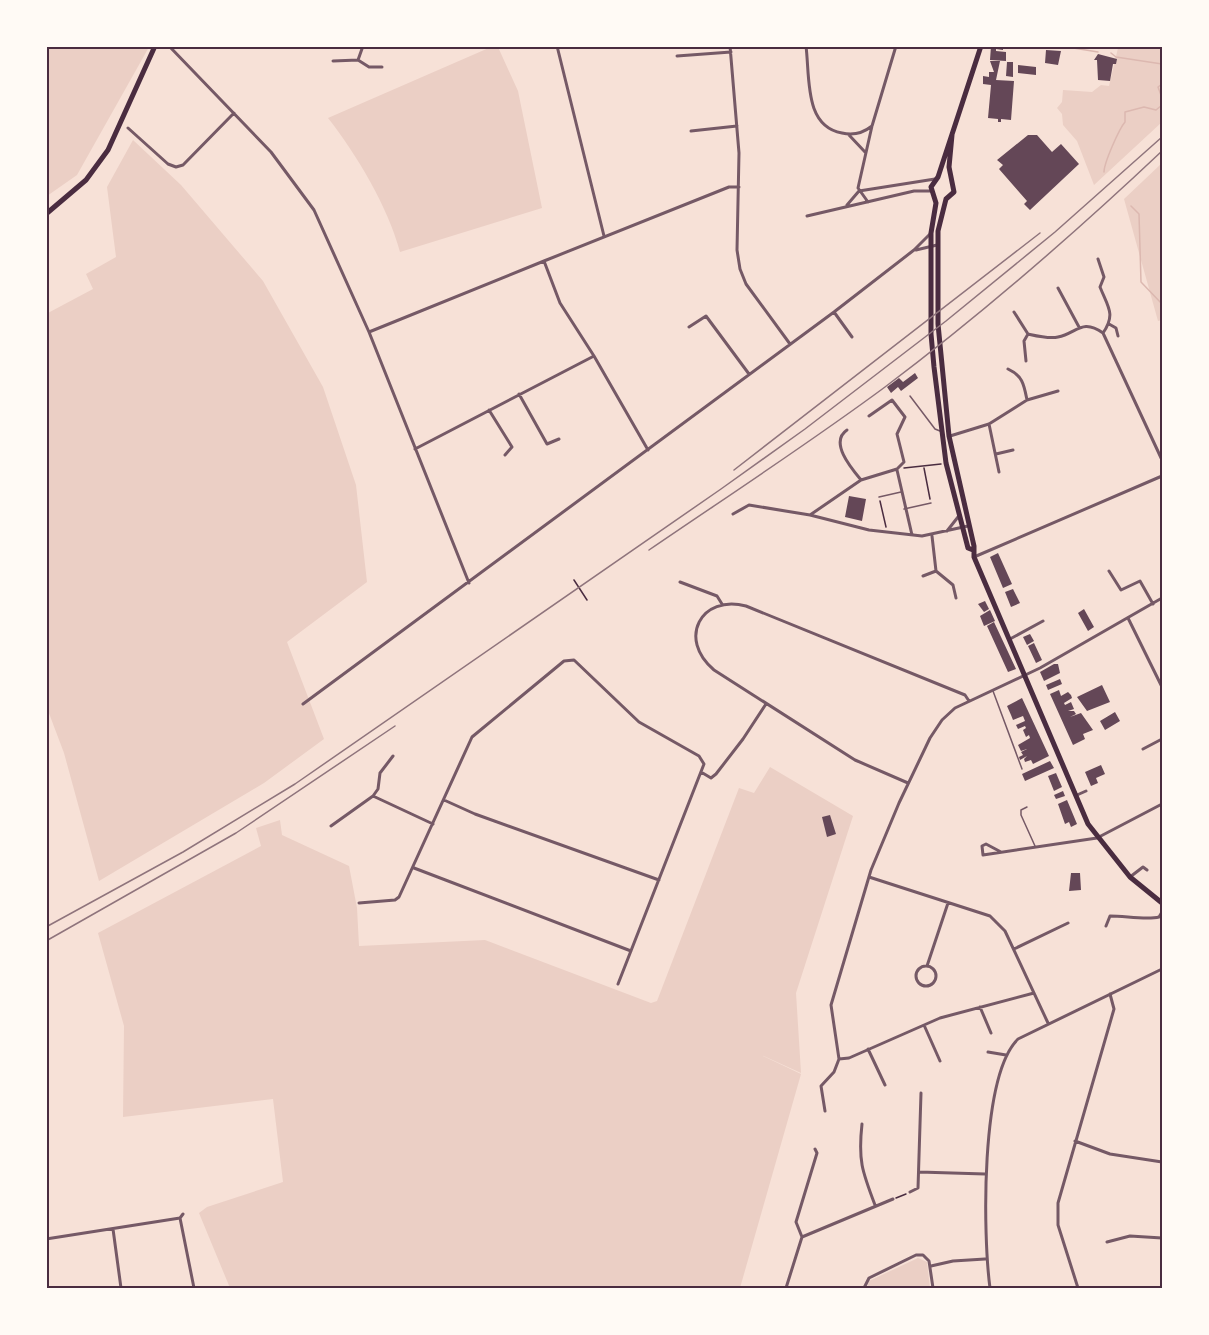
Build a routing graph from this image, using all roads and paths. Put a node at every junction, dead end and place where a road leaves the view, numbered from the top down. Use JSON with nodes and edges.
{"nodes":[{"id":1,"x":155,"y":46,"type":"edge"},
{"id":2,"x":170,"y":46,"type":"edge"},
{"id":3,"x":363,"y":46,"type":"edge"},
{"id":4,"x":557,"y":46,"type":"edge"},
{"id":5,"x":730,"y":46,"type":"edge"},
{"id":6,"x":806,"y":46,"type":"edge"},
{"id":7,"x":896,"y":46,"type":"edge"},
{"id":8,"x":981,"y":46,"type":"edge"},
{"id":9,"x":731,"y":52,"type":"junction"},
{"id":10,"x":677,"y":56,"type":"dead end"},
{"id":11,"x":358,"y":60,"type":"junction"},
{"id":12,"x":333,"y":61,"type":"dead end"},
{"id":13,"x":382,"y":67,"type":"dead end"},
{"id":14,"x":234,"y":113,"type":"junction"},
{"id":15,"x":737,"y":126,"type":"junction"},
{"id":16,"x":872,"y":126,"type":"junction"},
{"id":17,"x":128,"y":128,"type":"dead end"},
{"id":18,"x":691,"y":131,"type":"dead end"},
{"id":19,"x":849,"y":135,"type":"junction"},
{"id":20,"x":952,"y":135,"type":"junction"},
{"id":21,"x":865,"y":153,"type":"junction"},
{"id":22,"x":937,"y":178,"type":"junction"},
{"id":23,"x":951,"y":180,"type":"junction"},
{"id":24,"x":739,"y":187,"type":"junction"},
{"id":25,"x":859,"y":192,"type":"junction"},
{"id":26,"x":933,"y":194,"type":"junction"},
{"id":27,"x":946,"y":199,"type":"junction"},
{"id":28,"x":868,"y":202,"type":"junction"},
{"id":29,"x":846,"y":206,"type":"junction"},
{"id":30,"x":46,"y":214,"type":"edge"},
{"id":31,"x":807,"y":216,"type":"dead end"},
{"id":32,"x":931,"y":233,"type":"junction"},
{"id":33,"x":604,"y":236,"type":"junction"},
{"id":34,"x":937,"y":244,"type":"junction"},
{"id":35,"x":931,"y":247,"type":"junction"},
{"id":36,"x":914,"y":250,"type":"junction"},
{"id":37,"x":1098,"y":258,"type":"dead end"},
{"id":38,"x":544,"y":261,"type":"junction"},
{"id":39,"x":1058,"y":288,"type":"dead end"},
{"id":40,"x":834,"y":312,"type":"junction"},
{"id":41,"x":1014,"y":312,"type":"dead end"},
{"id":42,"x":1109,"y":324,"type":"junction"},
{"id":43,"x":689,"y":327,"type":"dead end"},
{"id":44,"x":1079,"y":327,"type":"junction"},
{"id":45,"x":369,"y":332,"type":"junction"},
{"id":46,"x":1103,"y":333,"type":"junction"},
{"id":47,"x":1028,"y":334,"type":"junction"},
{"id":48,"x":1118,"y":336,"type":"dead end"},
{"id":49,"x":852,"y":337,"type":"dead end"},
{"id":50,"x":790,"y":344,"type":"junction"},
{"id":51,"x":594,"y":356,"type":"junction"},
{"id":52,"x":1026,"y":361,"type":"dead end"},
{"id":53,"x":1008,"y":369,"type":"dead end"},
{"id":54,"x":749,"y":374,"type":"junction"},
{"id":55,"x":1059,"y":391,"type":"dead end"},
{"id":56,"x":519,"y":394,"type":"junction"},
{"id":57,"x":910,"y":396,"type":"dead end"},
{"id":58,"x":1027,"y":400,"type":"junction"},
{"id":59,"x":489,"y":410,"type":"junction"},
{"id":60,"x":869,"y":416,"type":"dead end"},
{"id":61,"x":989,"y":424,"type":"junction"},
{"id":62,"x":847,"y":430,"type":"dead end"},
{"id":63,"x":942,"y":434,"type":"junction"},
{"id":64,"x":950,"y":436,"type":"junction"},
{"id":65,"x":559,"y":439,"type":"dead end"},
{"id":66,"x":415,"y":449,"type":"junction"},
{"id":67,"x":648,"y":450,"type":"junction"},
{"id":68,"x":1013,"y":450,"type":"dead end"},
{"id":69,"x":996,"y":454,"type":"junction"},
{"id":70,"x":505,"y":455,"type":"dead end"},
{"id":71,"x":1162,"y":460,"type":"edge"},
{"id":72,"x":946,"y":463,"type":"junction"},
{"id":73,"x":924,"y":468,"type":"junction"},
{"id":74,"x":897,"y":469,"type":"junction"},
{"id":75,"x":999,"y":472,"type":"dead end"},
{"id":76,"x":1162,"y":476,"type":"edge"},
{"id":77,"x":861,"y":480,"type":"junction"},
{"id":78,"x":901,"y":492,"type":"junction"},
{"id":79,"x":879,"y":497,"type":"joint"},
{"id":80,"x":931,"y":503,"type":"joint"},
{"id":81,"x":904,"y":509,"type":"junction"},
{"id":82,"x":733,"y":514,"type":"dead end"},
{"id":83,"x":810,"y":514,"type":"junction"},
{"id":84,"x":958,"y":518,"type":"junction"},
{"id":85,"x":968,"y":526,"type":"junction"},
{"id":86,"x":886,"y":527,"type":"dead end"},
{"id":87,"x":961,"y":528,"type":"junction"},
{"id":88,"x":945,"y":532,"type":"junction"},
{"id":89,"x":912,"y":535,"type":"junction"},
{"id":90,"x":932,"y":536,"type":"junction"},
{"id":91,"x":974,"y":554,"type":"junction"},
{"id":92,"x":936,"y":571,"type":"junction"},
{"id":93,"x":1109,"y":571,"type":"dead end"},
{"id":94,"x":923,"y":576,"type":"dead end"},
{"id":95,"x":574,"y":580,"type":"dead end"},
{"id":96,"x":680,"y":582,"type":"dead end"},
{"id":97,"x":469,"y":583,"type":"junction"},
{"id":98,"x":956,"y":598,"type":"dead end"},
{"id":99,"x":1162,"y":598,"type":"edge"},
{"id":100,"x":587,"y":600,"type":"dead end"},
{"id":101,"x":1153,"y":604,"type":"junction"},
{"id":102,"x":723,"y":605,"type":"junction"},
{"id":103,"x":1128,"y":618,"type":"junction"},
{"id":104,"x":1043,"y":621,"type":"dead end"},
{"id":105,"x":1008,"y":640,"type":"junction"},
{"id":106,"x":1023,"y":675,"type":"junction"},
{"id":107,"x":1162,"y":687,"type":"edge"},
{"id":108,"x":992,"y":690,"type":"junction"},
{"id":109,"x":969,"y":701,"type":"junction"},
{"id":110,"x":303,"y":704,"type":"dead end"},
{"id":111,"x":766,"y":704,"type":"junction"},
{"id":112,"x":1162,"y":740,"type":"edge"},
{"id":113,"x":1143,"y":749,"type":"dead end"},
{"id":114,"x":393,"y":756,"type":"dead end"},
{"id":115,"x":1022,"y":769,"type":"dead end"},
{"id":116,"x":701,"y":772,"type":"junction"},
{"id":117,"x":908,"y":783,"type":"junction"},
{"id":118,"x":1086,"y":791,"type":"dead end"},
{"id":119,"x":374,"y":796,"type":"junction"},
{"id":120,"x":1076,"y":796,"type":"junction"},
{"id":121,"x":444,"y":800,"type":"junction"},
{"id":122,"x":1162,"y":804,"type":"edge"},
{"id":123,"x":1027,"y":807,"type":"dead end"},
{"id":124,"x":433,"y":824,"type":"junction"},
{"id":125,"x":331,"y":826,"type":"dead end"},
{"id":126,"x":1097,"y":838,"type":"junction"},
{"id":127,"x":1035,"y":847,"type":"junction"},
{"id":128,"x":1001,"y":852,"type":"junction"},
{"id":129,"x":413,"y":868,"type":"junction"},
{"id":130,"x":1148,"y":870,"type":"dead end"},
{"id":131,"x":1130,"y":877,"type":"junction"},
{"id":132,"x":869,"y":878,"type":"junction"},
{"id":133,"x":659,"y":880,"type":"junction"},
{"id":134,"x":359,"y":903,"type":"dead end"},
{"id":135,"x":948,"y":903,"type":"junction"},
{"id":136,"x":1162,"y":903,"type":"edge"},
{"id":137,"x":1162,"y":912,"type":"edge"},
{"id":138,"x":1068,"y":923,"type":"dead end"},
{"id":139,"x":1106,"y":926,"type":"dead end"},
{"id":140,"x":1014,"y":949,"type":"junction"},
{"id":141,"x":631,"y":951,"type":"junction"},
{"id":142,"x":927,"y":966,"type":"junction"},
{"id":143,"x":1162,"y":969,"type":"edge"},
{"id":144,"x":618,"y":984,"type":"dead end"},
{"id":145,"x":1034,"y":993,"type":"junction"},
{"id":146,"x":1110,"y":994,"type":"junction"},
{"id":147,"x":979,"y":1007,"type":"junction"},
{"id":148,"x":1048,"y":1023,"type":"junction"},
{"id":149,"x":924,"y":1025,"type":"junction"},
{"id":150,"x":992,"y":1033,"type":"dead end"},
{"id":151,"x":868,"y":1049,"type":"junction"},
{"id":152,"x":988,"y":1052,"type":"dead end"},
{"id":153,"x":1006,"y":1055,"type":"junction"},
{"id":154,"x":839,"y":1059,"type":"junction"},
{"id":155,"x":940,"y":1060,"type":"dead end"},
{"id":156,"x":885,"y":1084,"type":"dead end"},
{"id":157,"x":921,"y":1093,"type":"dead end"},
{"id":158,"x":825,"y":1111,"type":"dead end"},
{"id":159,"x":862,"y":1124,"type":"dead end"},
{"id":160,"x":1075,"y":1141,"type":"junction"},
{"id":161,"x":815,"y":1149,"type":"dead end"},
{"id":162,"x":1162,"y":1162,"type":"edge"},
{"id":163,"x":919,"y":1172,"type":"junction"},
{"id":164,"x":985,"y":1174,"type":"junction"},
{"id":165,"x":910,"y":1192,"type":"joint"},
{"id":166,"x":893,"y":1199,"type":"joint"},
{"id":167,"x":875,"y":1205,"type":"junction"},
{"id":168,"x":113,"y":1229,"type":"junction"},
{"id":169,"x":802,"y":1237,"type":"junction"},
{"id":170,"x":1162,"y":1238,"type":"edge"},
{"id":171,"x":46,"y":1239,"type":"edge"},
{"id":172,"x":1107,"y":1242,"type":"dead end"},
{"id":173,"x":986,"y":1259,"type":"junction"},
{"id":174,"x":931,"y":1266,"type":"junction"},
{"id":175,"x":121,"y":1288,"type":"edge"},
{"id":176,"x":194,"y":1288,"type":"edge"},
{"id":177,"x":786,"y":1288,"type":"edge"},
{"id":178,"x":864,"y":1288,"type":"edge"},
{"id":179,"x":933,"y":1288,"type":"edge"},
{"id":180,"x":990,"y":1288,"type":"edge"},
{"id":181,"x":1078,"y":1288,"type":"edge"}],
"edges":[{"from":1,"to":30,"type":"main road"},
{"from":2,"to":14,"type":"street"},
{"from":3,"to":11,"type":"street"},
{"from":4,"to":33,"type":"street"},
{"from":5,"to":9,"type":"street"},
{"from":6,"to":19,"type":"street"},
{"from":7,"to":16,"type":"street"},
{"from":8,"to":20,"type":"main road"},
{"from":9,"to":10,"type":"street"},
{"from":9,"to":15,"type":"street"},
{"from":11,"to":12,"type":"street"},
{"from":11,"to":13,"type":"street"},
{"from":14,"to":17,"type":"street"},
{"from":14,"to":45,"type":"street"},
{"from":15,"to":18,"type":"street"},
{"from":15,"to":24,"type":"street"},
{"from":16,"to":19,"type":"street"},
{"from":16,"to":21,"type":"street"},
{"from":19,"to":21,"type":"street"},
{"from":20,"to":22,"type":"main road"},
{"from":20,"to":23,"type":"main road"},
{"from":21,"to":25,"type":"street"},
{"from":22,"to":23,"type":"main road"},
{"from":22,"to":25,"type":"street"},
{"from":22,"to":26,"type":"main road"},
{"from":23,"to":27,"type":"main road"},
{"from":24,"to":33,"type":"street"},
{"from":24,"to":50,"type":"street"},
{"from":25,"to":28,"type":"street"},
{"from":25,"to":29,"type":"street"},
{"from":26,"to":27,"type":"main road"},
{"from":26,"to":28,"type":"street"},
{"from":26,"to":32,"type":"main road"},
{"from":27,"to":34,"type":"main road"},
{"from":28,"to":29,"type":"street"},
{"from":29,"to":31,"type":"street"},
{"from":32,"to":35,"type":"main road"},
{"from":32,"to":36,"type":"street"},
{"from":33,"to":38,"type":"street"},
{"from":34,"to":35,"type":"street"},
{"from":34,"to":64,"type":"main road"},
{"from":35,"to":36,"type":"street"},
{"from":35,"to":63,"type":"main road"},
{"from":36,"to":40,"type":"street"},
{"from":37,"to":42,"type":"street"},
{"from":38,"to":45,"type":"street"},
{"from":38,"to":51,"type":"street"},
{"from":39,"to":44,"type":"street"},
{"from":40,"to":49,"type":"street"},
{"from":40,"to":50,"type":"street"},
{"from":41,"to":47,"type":"street"},
{"from":42,"to":46,"type":"street"},
{"from":42,"to":48,"type":"street"},
{"from":43,"to":54,"type":"street"},
{"from":44,"to":46,"type":"street"},
{"from":44,"to":47,"type":"street"},
{"from":45,"to":66,"type":"street"},
{"from":46,"to":71,"type":"street"},
{"from":47,"to":52,"type":"street"},
{"from":50,"to":54,"type":"street"},
{"from":51,"to":56,"type":"street"},
{"from":51,"to":67,"type":"street"},
{"from":53,"to":58,"type":"street"},
{"from":54,"to":67,"type":"street"},
{"from":55,"to":58,"type":"street"},
{"from":56,"to":59,"type":"street"},
{"from":56,"to":65,"type":"street"},
{"from":57,"to":63,"type":"lane"},
{"from":58,"to":61,"type":"street"},
{"from":59,"to":66,"type":"street"},
{"from":59,"to":70,"type":"street"},
{"from":60,"to":74,"type":"street"},
{"from":61,"to":64,"type":"street"},
{"from":61,"to":69,"type":"street"},
{"from":62,"to":77,"type":"street"},
{"from":63,"to":64,"type":"street"},
{"from":63,"to":72,"type":"main road"},
{"from":64,"to":85,"type":"main road"},
{"from":66,"to":97,"type":"street"},
{"from":67,"to":97,"type":"street"},
{"from":68,"to":69,"type":"street"},
{"from":69,"to":75,"type":"street"},
{"from":72,"to":73,"type":"path"},
{"from":72,"to":84,"type":"main road"},
{"from":73,"to":74,"type":"path"},
{"from":73,"to":80,"type":"path"},
{"from":74,"to":77,"type":"street"},
{"from":74,"to":78,"type":"street"},
{"from":76,"to":91,"type":"street"},
{"from":77,"to":83,"type":"street"},
{"from":78,"to":79,"type":"lane"},
{"from":78,"to":81,"type":"street"},
{"from":79,"to":86,"type":"path"},
{"from":80,"to":81,"type":"lane"},
{"from":81,"to":89,"type":"street"},
{"from":82,"to":83,"type":"street"},
{"from":83,"to":89,"type":"street"},
{"from":84,"to":87,"type":"main road"},
{"from":84,"to":88,"type":"street"},
{"from":85,"to":87,"type":"street"},
{"from":85,"to":91,"type":"main road"},
{"from":87,"to":88,"type":"street"},
{"from":87,"to":91,"type":"main road"},
{"from":88,"to":90,"type":"street"},
{"from":89,"to":90,"type":"street"},
{"from":90,"to":92,"type":"street"},
{"from":91,"to":105,"type":"main road"},
{"from":92,"to":94,"type":"street"},
{"from":92,"to":98,"type":"street"},
{"from":93,"to":101,"type":"street"},
{"from":95,"to":100,"type":"path"},
{"from":96,"to":102,"type":"street"},
{"from":97,"to":110,"type":"street"},
{"from":99,"to":101,"type":"street"},
{"from":101,"to":103,"type":"street"},
{"from":102,"to":109,"type":"street"},
{"from":102,"to":111,"type":"street"},
{"from":103,"to":106,"type":"street"},
{"from":103,"to":107,"type":"street"},
{"from":104,"to":105,"type":"street"},
{"from":105,"to":106,"type":"main road"},
{"from":106,"to":108,"type":"street"},
{"from":106,"to":120,"type":"main road"},
{"from":108,"to":109,"type":"street"},
{"from":108,"to":115,"type":"lane"},
{"from":109,"to":117,"type":"street"},
{"from":111,"to":116,"type":"street"},
{"from":111,"to":117,"type":"street"},
{"from":112,"to":113,"type":"street"},
{"from":114,"to":119,"type":"street"},
{"from":116,"to":121,"type":"street"},
{"from":116,"to":133,"type":"street"},
{"from":117,"to":132,"type":"street"},
{"from":118,"to":120,"type":"street"},
{"from":119,"to":124,"type":"street"},
{"from":119,"to":125,"type":"street"},
{"from":120,"to":126,"type":"main road"},
{"from":121,"to":124,"type":"street"},
{"from":121,"to":133,"type":"street"},
{"from":122,"to":126,"type":"street"},
{"from":123,"to":127,"type":"lane"},
{"from":124,"to":129,"type":"street"},
{"from":126,"to":127,"type":"street"},
{"from":126,"to":131,"type":"main road"},
{"from":127,"to":128,"type":"street"},
{"from":128,"to":128,"type":"street"},
{"from":129,"to":134,"type":"street"},
{"from":129,"to":141,"type":"street"},
{"from":130,"to":131,"type":"street"},
{"from":131,"to":136,"type":"main road"},
{"from":132,"to":135,"type":"street"},
{"from":132,"to":154,"type":"street"},
{"from":133,"to":141,"type":"street"},
{"from":135,"to":140,"type":"street"},
{"from":135,"to":142,"type":"street"},
{"from":137,"to":139,"type":"street"},
{"from":138,"to":140,"type":"street"},
{"from":140,"to":145,"type":"street"},
{"from":141,"to":144,"type":"street"},
{"from":142,"to":142,"type":"street"},
{"from":143,"to":146,"type":"street"},
{"from":145,"to":147,"type":"street"},
{"from":145,"to":148,"type":"street"},
{"from":146,"to":148,"type":"street"},
{"from":146,"to":160,"type":"street"},
{"from":147,"to":149,"type":"street"},
{"from":147,"to":150,"type":"street"},
{"from":148,"to":153,"type":"street"},
{"from":149,"to":151,"type":"street"},
{"from":149,"to":155,"type":"street"},
{"from":151,"to":154,"type":"street"},
{"from":151,"to":156,"type":"street"},
{"from":152,"to":153,"type":"street"},
{"from":153,"to":164,"type":"street"},
{"from":154,"to":158,"type":"street"},
{"from":157,"to":163,"type":"street"},
{"from":159,"to":167,"type":"street"},
{"from":160,"to":162,"type":"street"},
{"from":160,"to":181,"type":"street"},
{"from":161,"to":169,"type":"street"},
{"from":163,"to":164,"type":"street"},
{"from":163,"to":165,"type":"street"},
{"from":164,"to":173,"type":"street"},
{"from":165,"to":166,"type":"path"},
{"from":166,"to":167,"type":"street"},
{"from":167,"to":169,"type":"street"},
{"from":168,"to":171,"type":"street"},
{"from":168,"to":175,"type":"street"},
{"from":168,"to":176,"type":"street"},
{"from":169,"to":177,"type":"street"},
{"from":170,"to":172,"type":"street"},
{"from":173,"to":174,"type":"street"},
{"from":173,"to":180,"type":"street"},
{"from":174,"to":178,"type":"street"},
{"from":174,"to":179,"type":"street"}]}
